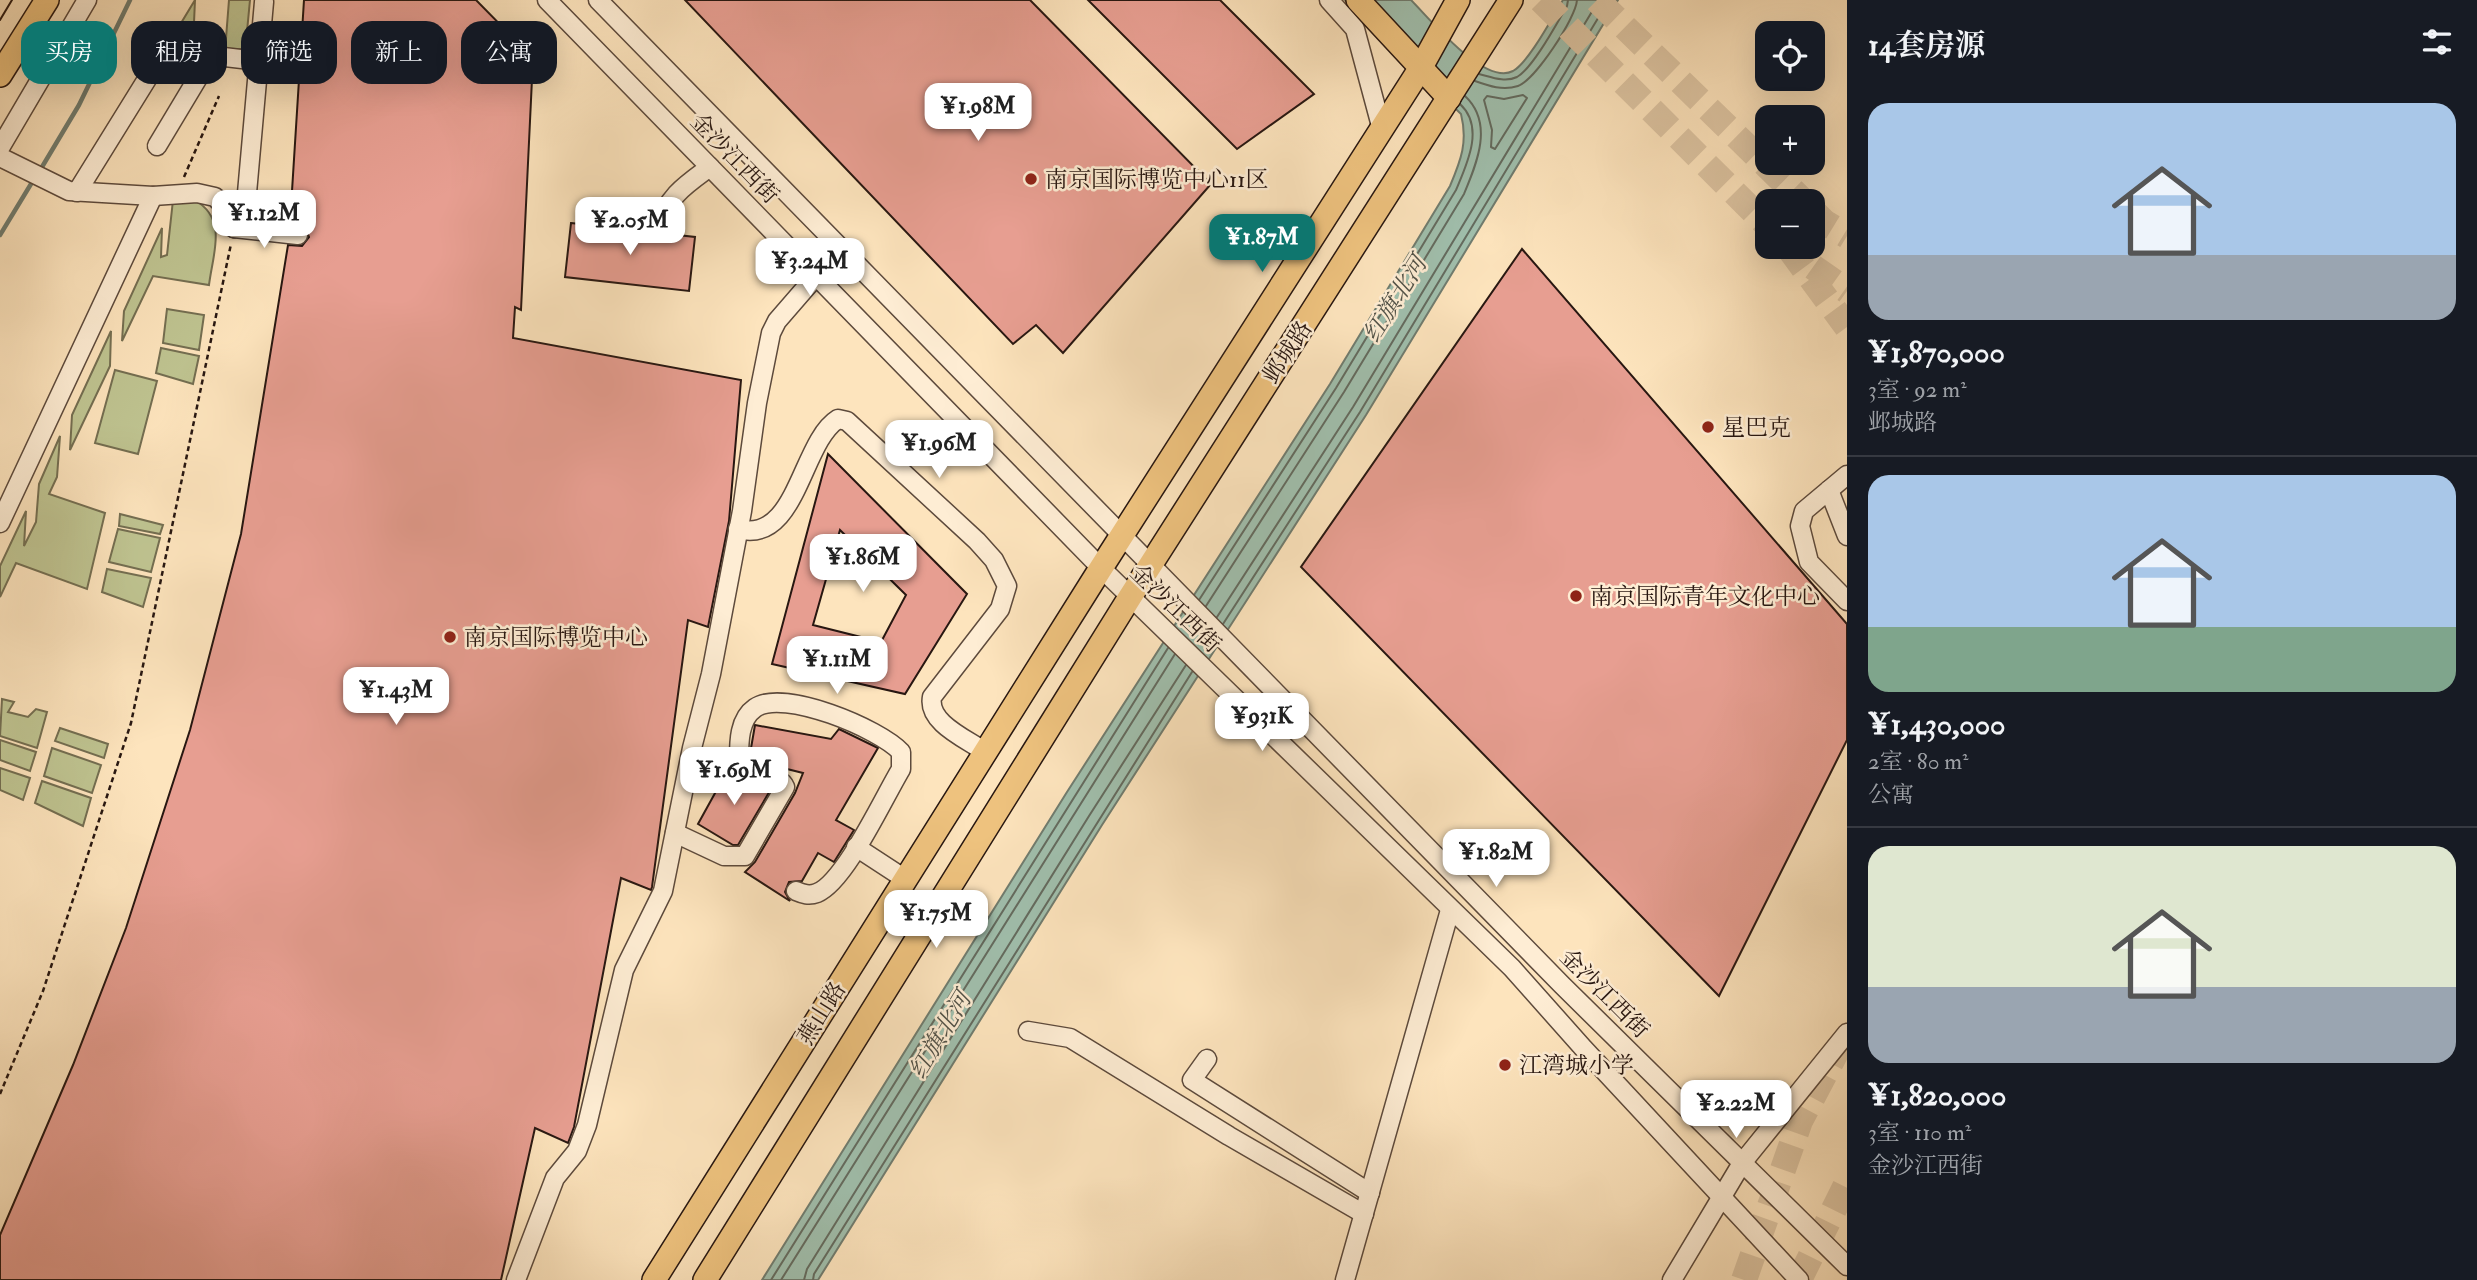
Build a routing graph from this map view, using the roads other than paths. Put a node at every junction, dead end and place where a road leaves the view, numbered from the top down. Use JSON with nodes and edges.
{"nodes":[{"id":1,"x":47,"y":0,"type":"edge"},
{"id":2,"x":88,"y":0,"type":"edge"},
{"id":3,"x":547,"y":0,"type":"edge"},
{"id":4,"x":598,"y":0,"type":"edge"},
{"id":5,"x":1329,"y":0,"type":"edge"},
{"id":6,"x":1358,"y":0,"type":"edge"},
{"id":7,"x":1458,"y":0,"type":"edge"},
{"id":8,"x":1511,"y":0,"type":"edge"},
{"id":9,"x":264,"y":2,"type":"dead end"},
{"id":10,"x":262,"y":21,"type":"edge"},
{"id":11,"x":1420,"y":69,"type":"junction"},
{"id":12,"x":0,"y":75,"type":"edge"},
{"id":13,"x":144,"y":84,"type":"edge"},
{"id":14,"x":194,"y":84,"type":"edge"},
{"id":15,"x":256,"y":84,"type":"edge"},
{"id":16,"x":1449,"y":99,"type":"junction"},
{"id":17,"x":1381,"y":127,"type":"junction"},
{"id":18,"x":157,"y":146,"type":"dead end"},
{"id":19,"x":0,"y":148,"type":"edge"},
{"id":20,"x":0,"y":158,"type":"edge"},
{"id":21,"x":710,"y":167,"type":"junction"},
{"id":22,"x":77,"y":192,"type":"junction"},
{"id":23,"x":153,"y":196,"type":"junction"},
{"id":24,"x":660,"y":226,"type":"dead end"},
{"id":25,"x":234,"y":228,"type":"junction"},
{"id":26,"x":298,"y":235,"type":"dead end"},
{"id":27,"x":816,"y":276,"type":"junction"},
{"id":28,"x":1847,"y":475,"type":"edge"},
{"id":29,"x":1829,"y":490,"type":"junction"},
{"id":30,"x":795,"y":494,"type":"junction"},
{"id":31,"x":1,"y":519,"type":"edge"},
{"id":32,"x":738,"y":529,"type":"junction"},
{"id":33,"x":786,"y":531,"type":"dead end"},
{"id":34,"x":1123,"y":534,"type":"junction"},
{"id":35,"x":1847,"y":536,"type":"edge"},
{"id":36,"x":1150,"y":566,"type":"junction"},
{"id":37,"x":1101,"y":568,"type":"junction"},
{"id":38,"x":1130,"y":597,"type":"junction"},
{"id":39,"x":1847,"y":601,"type":"edge"},
{"id":40,"x":985,"y":752,"type":"junction"},
{"id":41,"x":675,"y":834,"type":"junction"},
{"id":42,"x":856,"y":847,"type":"junction"},
{"id":43,"x":905,"y":879,"type":"junction"},
{"id":44,"x":796,"y":891,"type":"dead end"},
{"id":45,"x":1450,"y":910,"type":"junction"},
{"id":46,"x":1028,"y":1031,"type":"dead end"},
{"id":47,"x":1847,"y":1032,"type":"edge"},
{"id":48,"x":1207,"y":1059,"type":"dead end"},
{"id":49,"x":1742,"y":1163,"type":"junction"},
{"id":50,"x":1370,"y":1193,"type":"junction"},
{"id":51,"x":1722,"y":1198,"type":"junction"},
{"id":52,"x":1364,"y":1214,"type":"junction"},
{"id":53,"x":1847,"y":1266,"type":"edge"},
{"id":54,"x":516,"y":1280,"type":"edge"},
{"id":55,"x":654,"y":1280,"type":"edge"},
{"id":56,"x":705,"y":1280,"type":"edge"},
{"id":57,"x":1345,"y":1280,"type":"edge"},
{"id":58,"x":1672,"y":1280,"type":"edge"},
{"id":59,"x":1799,"y":1280,"type":"edge"},
{"id":60,"x":1842,"y":1280,"type":"edge"}],
"edges":[{"from":1,"to":12,"type":"main road"},
{"from":2,"to":19,"type":"street"},
{"from":3,"to":21,"type":"street","name":"金沙江西街"},
{"from":4,"to":34,"type":"street","name":"金沙江西街"},
{"from":5,"to":17,"type":"street"},
{"from":6,"to":11,"type":"main road"},
{"from":7,"to":11,"type":"main road","name":"邺城路"},
{"from":8,"to":16,"type":"main road","name":"邺城路"},
{"from":9,"to":10,"type":"street"},
{"from":11,"to":16,"type":"main road"},
{"from":11,"to":17,"type":"main road","name":"邺城路"},
{"from":13,"to":22,"type":"street"},
{"from":14,"to":18,"type":"street"},
{"from":15,"to":25,"type":"street"},
{"from":16,"to":36,"type":"main road","name":"邺城路"},
{"from":17,"to":34,"type":"main road","name":"邺城路"},
{"from":20,"to":22,"type":"street"},
{"from":21,"to":24,"type":"street"},
{"from":21,"to":27,"type":"street","name":"金沙江西街"},
{"from":22,"to":23,"type":"street"},
{"from":23,"to":25,"type":"street"},
{"from":23,"to":31,"type":"street"},
{"from":25,"to":26,"type":"street"},
{"from":27,"to":32,"type":"street"},
{"from":27,"to":37,"type":"street","name":"金沙江西街"},
{"from":28,"to":29,"type":"street"},
{"from":29,"to":35,"type":"street"},
{"from":29,"to":39,"type":"street"},
{"from":30,"to":32,"type":"street"},
{"from":30,"to":33,"type":"street"},
{"from":30,"to":40,"type":"street"},
{"from":32,"to":41,"type":"street"},
{"from":34,"to":36,"type":"street","name":"金沙江西街"},
{"from":34,"to":37,"type":"main road","name":"邺城路"},
{"from":36,"to":38,"type":"main road","name":"邺城路"},
{"from":36,"to":49,"type":"street","name":"金沙江西街"},
{"from":37,"to":38,"type":"street","name":"金沙江西街"},
{"from":37,"to":40,"type":"main road","name":"燕山路"},
{"from":38,"to":45,"type":"street","name":"金沙江西街"},
{"from":38,"to":56,"type":"main road","name":"燕山路"},
{"from":40,"to":43,"type":"main road","name":"燕山路"},
{"from":41,"to":42,"type":"street"},
{"from":41,"to":54,"type":"street"},
{"from":42,"to":43,"type":"street"},
{"from":42,"to":44,"type":"street"},
{"from":43,"to":55,"type":"main road","name":"燕山路"},
{"from":45,"to":50,"type":"street"},
{"from":45,"to":51,"type":"street","name":"金沙江西街"},
{"from":46,"to":52,"type":"street"},
{"from":47,"to":49,"type":"street"},
{"from":48,"to":50,"type":"street"},
{"from":49,"to":51,"type":"street"},
{"from":49,"to":53,"type":"street","name":"金沙江西街"},
{"from":50,"to":52,"type":"street"},
{"from":51,"to":58,"type":"street"},
{"from":51,"to":59,"type":"street","name":"金沙江西街"},
{"from":52,"to":57,"type":"street"},
{"from":53,"to":60,"type":"street"}]}
